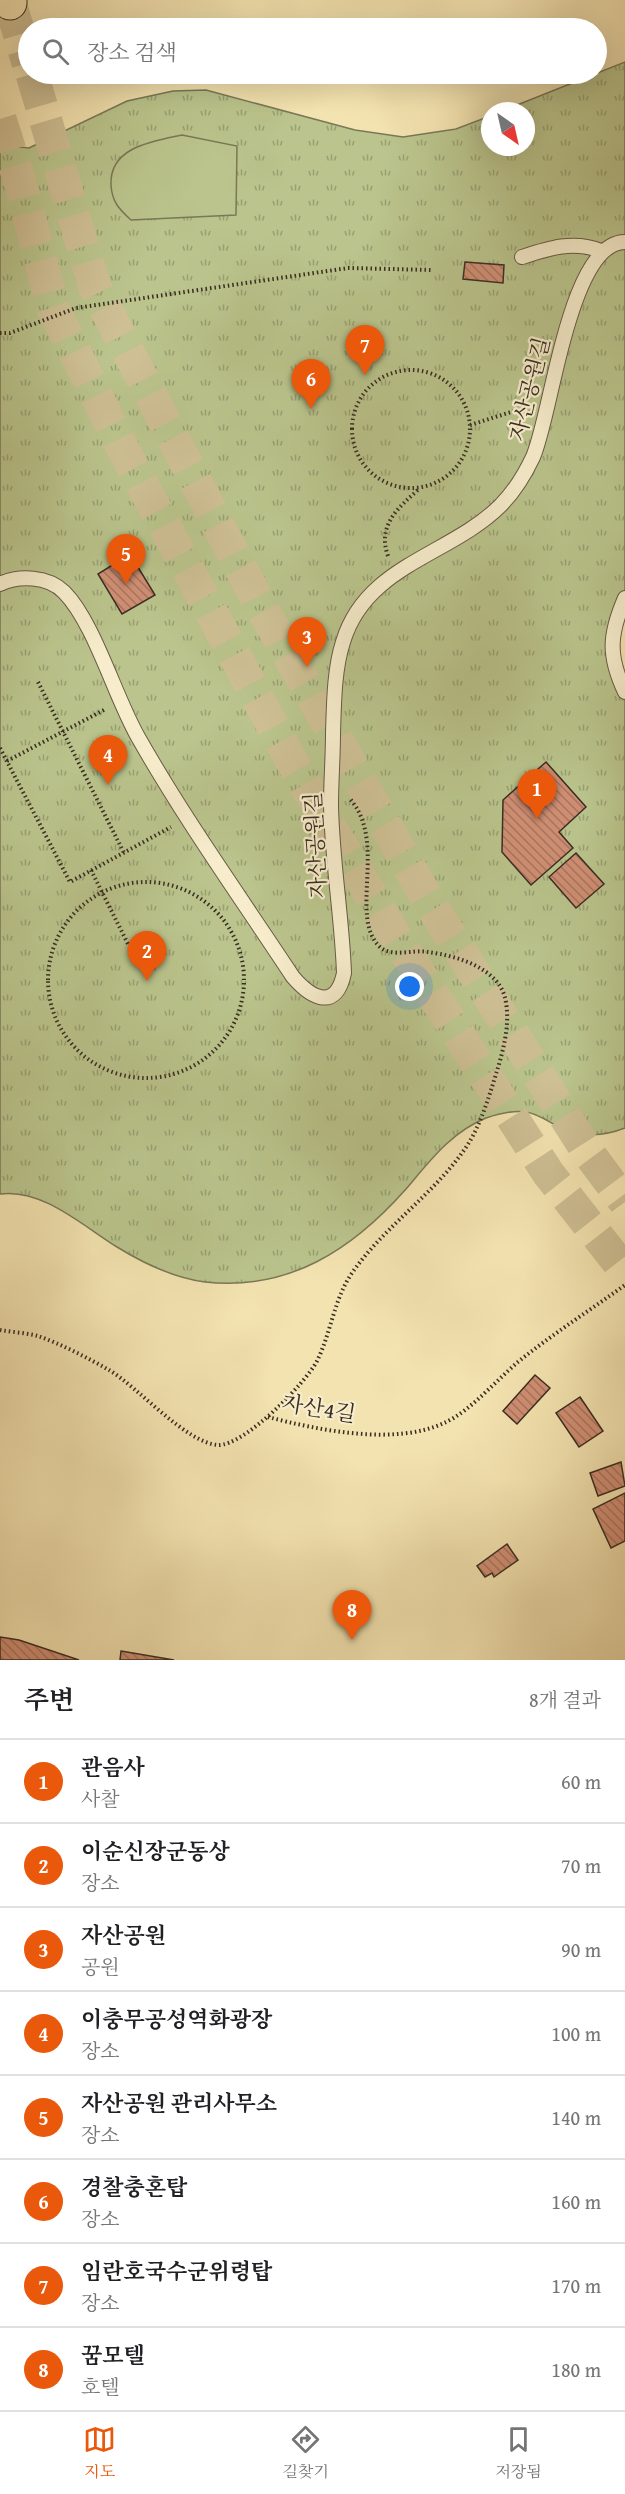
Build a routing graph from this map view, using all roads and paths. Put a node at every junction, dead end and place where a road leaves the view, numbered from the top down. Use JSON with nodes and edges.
{"nodes":[{"id":1,"x":625,"y":242,"type":"edge"},
{"id":2,"x":602,"y":251,"type":"junction"},
{"id":3,"x":522,"y":257,"type":"dead end"},
{"id":4,"x":432,"y":270,"type":"dead end"},
{"id":5,"x":0,"y":333,"type":"edge"},
{"id":6,"x":550,"y":400,"type":"junction"},
{"id":7,"x":470,"y":424,"type":"junction"},
{"id":8,"x":421,"y":488,"type":"junction"},
{"id":9,"x":395,"y":574,"type":"junction"},
{"id":10,"x":0,"y":584,"type":"edge"},
{"id":11,"x":625,"y":598,"type":"edge"},
{"id":12,"x":38,"y":682,"type":"dead end"},
{"id":13,"x":625,"y":692,"type":"edge"},
{"id":14,"x":121,"y":701,"type":"junction"},
{"id":15,"x":63,"y":732,"type":"junction"},
{"id":16,"x":0,"y":748,"type":"edge"},
{"id":17,"x":7,"y":761,"type":"junction"},
{"id":18,"x":332,"y":779,"type":"junction"},
{"id":19,"x":172,"y":826,"type":"dead end"},
{"id":20,"x":124,"y":853,"type":"junction"},
{"id":21,"x":91,"y":870,"type":"junction"},
{"id":22,"x":102,"y":892,"type":"junction"},
{"id":23,"x":129,"y":946,"type":"dead end"},
{"id":24,"x":625,"y":1285,"type":"edge"},
{"id":25,"x":0,"y":1330,"type":"edge"},
{"id":26,"x":268,"y":1417,"type":"junction"}],
"edges":[{"from":1,"to":2,"type":"lane"},
{"from":2,"to":3,"type":"lane"},
{"from":2,"to":6,"type":"lane","name":"자산공원길"},
{"from":4,"to":5,"type":"path"},
{"from":6,"to":7,"type":"path"},
{"from":6,"to":9,"type":"lane","name":"자산공원길"},
{"from":7,"to":8,"type":"path"},
{"from":7,"to":8,"type":"path"},
{"from":8,"to":9,"type":"path"},
{"from":9,"to":18,"type":"lane","name":"자산공원길"},
{"from":10,"to":14,"type":"lane","name":"자산공원길"},
{"from":11,"to":13,"type":"lane"},
{"from":12,"to":15,"type":"path"},
{"from":14,"to":15,"type":"path"},
{"from":14,"to":18,"type":"lane","name":"자산공원길"},
{"from":15,"to":17,"type":"path"},
{"from":15,"to":20,"type":"path"},
{"from":16,"to":17,"type":"path"},
{"from":17,"to":21,"type":"path"},
{"from":18,"to":26,"type":"path"},
{"from":19,"to":20,"type":"path"},
{"from":20,"to":21,"type":"path"},
{"from":21,"to":22,"type":"path"},
{"from":22,"to":22,"type":"path"},
{"from":22,"to":23,"type":"path"},
{"from":24,"to":26,"type":"path","name":"자산4길"},
{"from":25,"to":26,"type":"path","name":"자산4길"}]}
